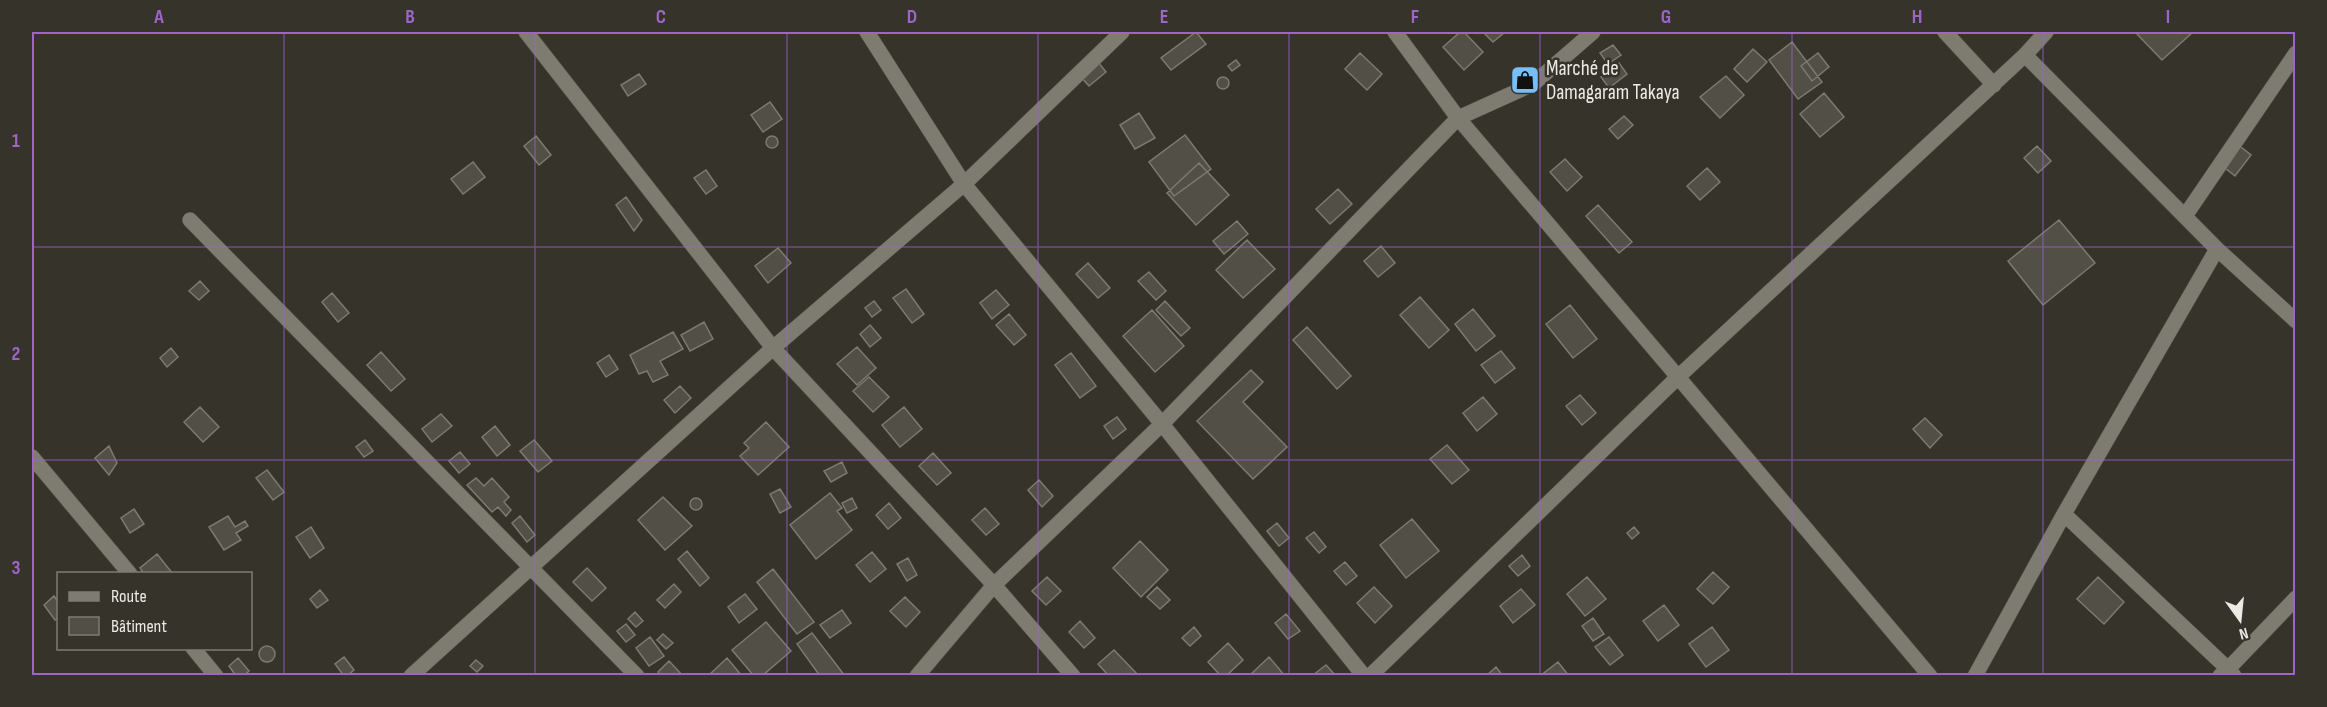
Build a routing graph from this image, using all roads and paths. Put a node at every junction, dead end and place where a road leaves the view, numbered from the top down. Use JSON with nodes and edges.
{"nodes":[{"id":1,"x":526,"y":32,"type":"edge"},
{"id":2,"x":867,"y":32,"type":"edge"},
{"id":3,"x":1122,"y":32,"type":"edge"},
{"id":4,"x":1395,"y":32,"type":"edge"},
{"id":5,"x":1593,"y":32,"type":"edge"},
{"id":6,"x":1945,"y":32,"type":"edge"},
{"id":7,"x":2046,"y":32,"type":"edge"},
{"id":8,"x":2295,"y":53,"type":"edge"},
{"id":9,"x":2025,"y":55,"type":"junction"},
{"id":10,"x":1994,"y":84,"type":"junction"},
{"id":11,"x":1458,"y":118,"type":"junction"},
{"id":12,"x":964,"y":184,"type":"junction"},
{"id":13,"x":2185,"y":216,"type":"junction"},
{"id":14,"x":190,"y":220,"type":"dead end"},
{"id":15,"x":2217,"y":249,"type":"junction"},
{"id":16,"x":2295,"y":321,"type":"edge"},
{"id":17,"x":772,"y":348,"type":"junction"},
{"id":18,"x":1678,"y":377,"type":"junction"},
{"id":19,"x":1162,"y":424,"type":"junction"},
{"id":20,"x":32,"y":457,"type":"edge"},
{"id":21,"x":2064,"y":514,"type":"junction"},
{"id":22,"x":532,"y":568,"type":"junction"},
{"id":23,"x":129,"y":572,"type":"edge"},
{"id":24,"x":994,"y":585,"type":"junction"},
{"id":25,"x":2295,"y":598,"type":"edge"},
{"id":26,"x":195,"y":650,"type":"edge"},
{"id":27,"x":2227,"y":673,"type":"edge"},
{"id":28,"x":216,"y":675,"type":"edge"},
{"id":29,"x":411,"y":675,"type":"edge"},
{"id":30,"x":637,"y":675,"type":"edge"},
{"id":31,"x":917,"y":675,"type":"edge"},
{"id":32,"x":1073,"y":675,"type":"edge"},
{"id":33,"x":1364,"y":675,"type":"edge"},
{"id":34,"x":1370,"y":675,"type":"edge"},
{"id":35,"x":1930,"y":675,"type":"edge"},
{"id":36,"x":1975,"y":675,"type":"edge"}],
"edges":[{"from":1,"to":17,"type":"street"},
{"from":2,"to":12,"type":"street"},
{"from":3,"to":12,"type":"street"},
{"from":4,"to":11,"type":"street"},
{"from":5,"to":11,"type":"street"},
{"from":6,"to":10,"type":"street"},
{"from":7,"to":9,"type":"street"},
{"from":8,"to":13,"type":"street"},
{"from":9,"to":10,"type":"street"},
{"from":9,"to":13,"type":"street"},
{"from":10,"to":18,"type":"street"},
{"from":11,"to":18,"type":"street"},
{"from":11,"to":19,"type":"street"},
{"from":12,"to":17,"type":"street"},
{"from":12,"to":19,"type":"street"},
{"from":13,"to":15,"type":"street"},
{"from":14,"to":22,"type":"street"},
{"from":15,"to":16,"type":"street"},
{"from":15,"to":21,"type":"street"},
{"from":17,"to":22,"type":"street"},
{"from":17,"to":24,"type":"street"},
{"from":18,"to":34,"type":"street"},
{"from":18,"to":35,"type":"street"},
{"from":19,"to":24,"type":"street"},
{"from":19,"to":33,"type":"street"},
{"from":20,"to":23,"type":"street"},
{"from":21,"to":27,"type":"street"},
{"from":21,"to":36,"type":"street"},
{"from":22,"to":29,"type":"street"},
{"from":22,"to":30,"type":"street"},
{"from":24,"to":31,"type":"street"},
{"from":24,"to":32,"type":"street"},
{"from":25,"to":27,"type":"street"},
{"from":26,"to":28,"type":"street"}]}
